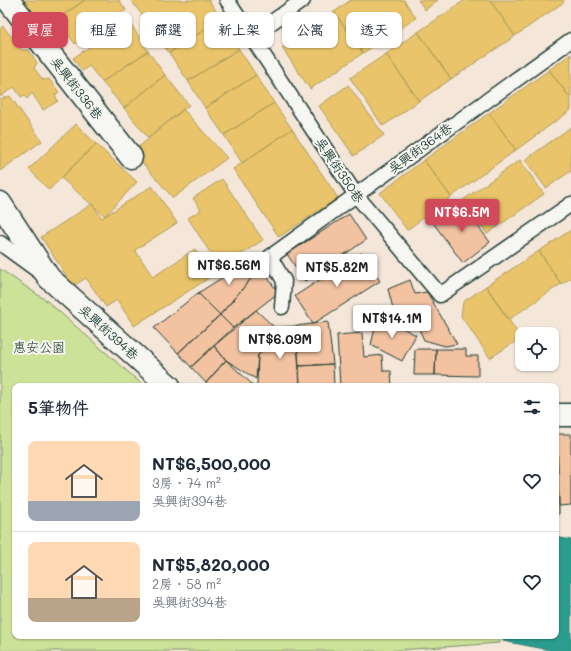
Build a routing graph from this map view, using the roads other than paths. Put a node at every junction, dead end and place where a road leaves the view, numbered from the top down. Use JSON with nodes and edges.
{"nodes":[{"id":1,"x":8,"y":0,"type":"edge"},
{"id":2,"x":227,"y":0,"type":"edge"},
{"id":3,"x":303,"y":0,"type":"edge"},
{"id":4,"x":235,"y":12,"type":"edge"},
{"id":5,"x":274,"y":20,"type":"edge"},
{"id":6,"x":571,"y":40,"type":"edge"},
{"id":7,"x":260,"y":48,"type":"edge"},
{"id":8,"x":131,"y":157,"type":"dead end"},
{"id":9,"x":356,"y":195,"type":"junction"},
{"id":10,"x":0,"y":203,"type":"edge"},
{"id":11,"x":571,"y":204,"type":"edge"},
{"id":12,"x":0,"y":243,"type":"edge"},
{"id":13,"x":48,"y":278,"type":"junction"},
{"id":14,"x":282,"y":307,"type":"dead end"},
{"id":15,"x":166,"y":383,"type":"edge"},
{"id":16,"x":559,"y":415,"type":"edge"},
{"id":17,"x":571,"y":415,"type":"edge"}],
"edges":[{"from":1,"to":8,"type":"street","name":"吳興街336巷"},
{"from":2,"to":4,"type":"lane","name":"吳興街350巷"},
{"from":3,"to":5,"type":"lane"},
{"from":6,"to":9,"type":"lane","name":"吳興街364巷"},
{"from":7,"to":9,"type":"lane","name":"吳興街350巷"},
{"from":9,"to":11,"type":"lane","name":"吳興街350巷"},
{"from":9,"to":14,"type":"lane","name":"吳興街364巷"},
{"from":10,"to":13,"type":"street","name":"吳興街394巷"},
{"from":12,"to":13,"type":"lane"},
{"from":13,"to":15,"type":"street","name":"吳興街394巷"},
{"from":16,"to":17,"type":"street"}]}
